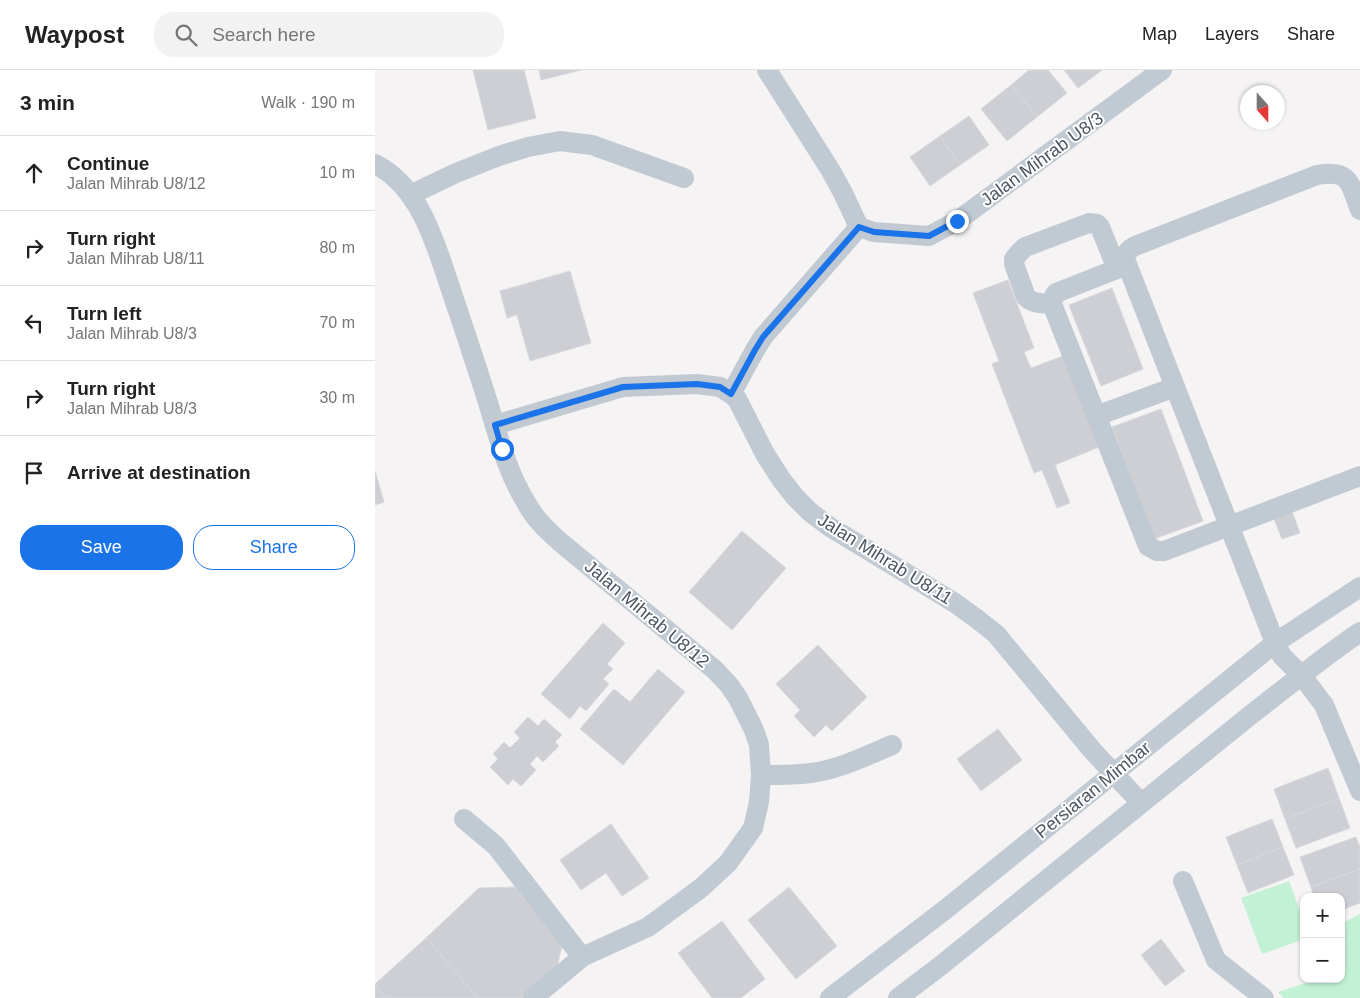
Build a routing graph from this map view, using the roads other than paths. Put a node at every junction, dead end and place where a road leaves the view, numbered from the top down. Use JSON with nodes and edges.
{"nodes":[{"id":1,"x":767,"y":70,"type":"edge"},
{"id":2,"x":1162,"y":70,"type":"edge"},
{"id":3,"x":375,"y":164,"type":"edge"},
{"id":4,"x":685,"y":178,"type":"dead end"},
{"id":5,"x":410,"y":195,"type":"junction"},
{"id":6,"x":1360,"y":210,"type":"edge"},
{"id":7,"x":859,"y":227,"type":"junction"},
{"id":8,"x":1122,"y":267,"type":"junction"},
{"id":9,"x":1052,"y":304,"type":"junction"},
{"id":10,"x":1175,"y":387,"type":"junction"},
{"id":11,"x":731,"y":394,"type":"junction"},
{"id":12,"x":1096,"y":416,"type":"junction"},
{"id":13,"x":495,"y":425,"type":"junction"},
{"id":14,"x":1360,"y":476,"type":"edge"},
{"id":15,"x":1229,"y":526,"type":"junction"},
{"id":16,"x":1360,"y":587,"type":"edge"},
{"id":17,"x":1360,"y":632,"type":"edge"},
{"id":18,"x":1275,"y":643,"type":"junction"},
{"id":19,"x":1302,"y":676,"type":"junction"},
{"id":20,"x":893,"y":744,"type":"dead end"},
{"id":21,"x":1113,"y":773,"type":"junction"},
{"id":22,"x":761,"y":775,"type":"junction"},
{"id":23,"x":1360,"y":791,"type":"edge"},
{"id":24,"x":1141,"y":803,"type":"junction"},
{"id":25,"x":464,"y":819,"type":"dead end"},
{"id":26,"x":1183,"y":881,"type":"dead end"},
{"id":27,"x":582,"y":957,"type":"junction"},
{"id":28,"x":533,"y":998,"type":"edge"},
{"id":29,"x":830,"y":998,"type":"edge"},
{"id":30,"x":898,"y":998,"type":"edge"},
{"id":31,"x":1264,"y":998,"type":"edge"}],
"edges":[{"from":1,"to":7,"type":"street"},
{"from":2,"to":7,"type":"street","name":"Jalan Mihrab U8/3"},
{"from":3,"to":5,"type":"street","name":"Jalan Mihrab U8/12"},
{"from":4,"to":5,"type":"street"},
{"from":5,"to":13,"type":"street","name":"Jalan Mihrab U8/12"},
{"from":6,"to":8,"type":"street"},
{"from":7,"to":11,"type":"street"},
{"from":8,"to":9,"type":"street"},
{"from":8,"to":9,"type":"street"},
{"from":8,"to":10,"type":"street"},
{"from":9,"to":12,"type":"street"},
{"from":10,"to":12,"type":"street"},
{"from":10,"to":15,"type":"street"},
{"from":11,"to":13,"type":"street"},
{"from":11,"to":21,"type":"street","name":"Jalan Mihrab U8/11"},
{"from":12,"to":15,"type":"street"},
{"from":13,"to":22,"type":"street","name":"Jalan Mihrab U8/12"},
{"from":14,"to":15,"type":"street"},
{"from":15,"to":18,"type":"street"},
{"from":16,"to":18,"type":"street","name":"Persiaran Mimbar"},
{"from":17,"to":19,"type":"street"},
{"from":18,"to":19,"type":"street"},
{"from":18,"to":21,"type":"street","name":"Persiaran Mimbar"},
{"from":19,"to":23,"type":"street"},
{"from":19,"to":24,"type":"street"},
{"from":20,"to":22,"type":"street"},
{"from":21,"to":24,"type":"street","name":"Jalan Mihrab U8/11"},
{"from":21,"to":29,"type":"street","name":"Persiaran Mimbar"},
{"from":22,"to":27,"type":"street","name":"Jalan Mihrab U8/12"},
{"from":24,"to":30,"type":"street"},
{"from":25,"to":27,"type":"street"},
{"from":26,"to":31,"type":"street"},
{"from":27,"to":28,"type":"street","name":"Jalan Mihrab U8/12"}]}
